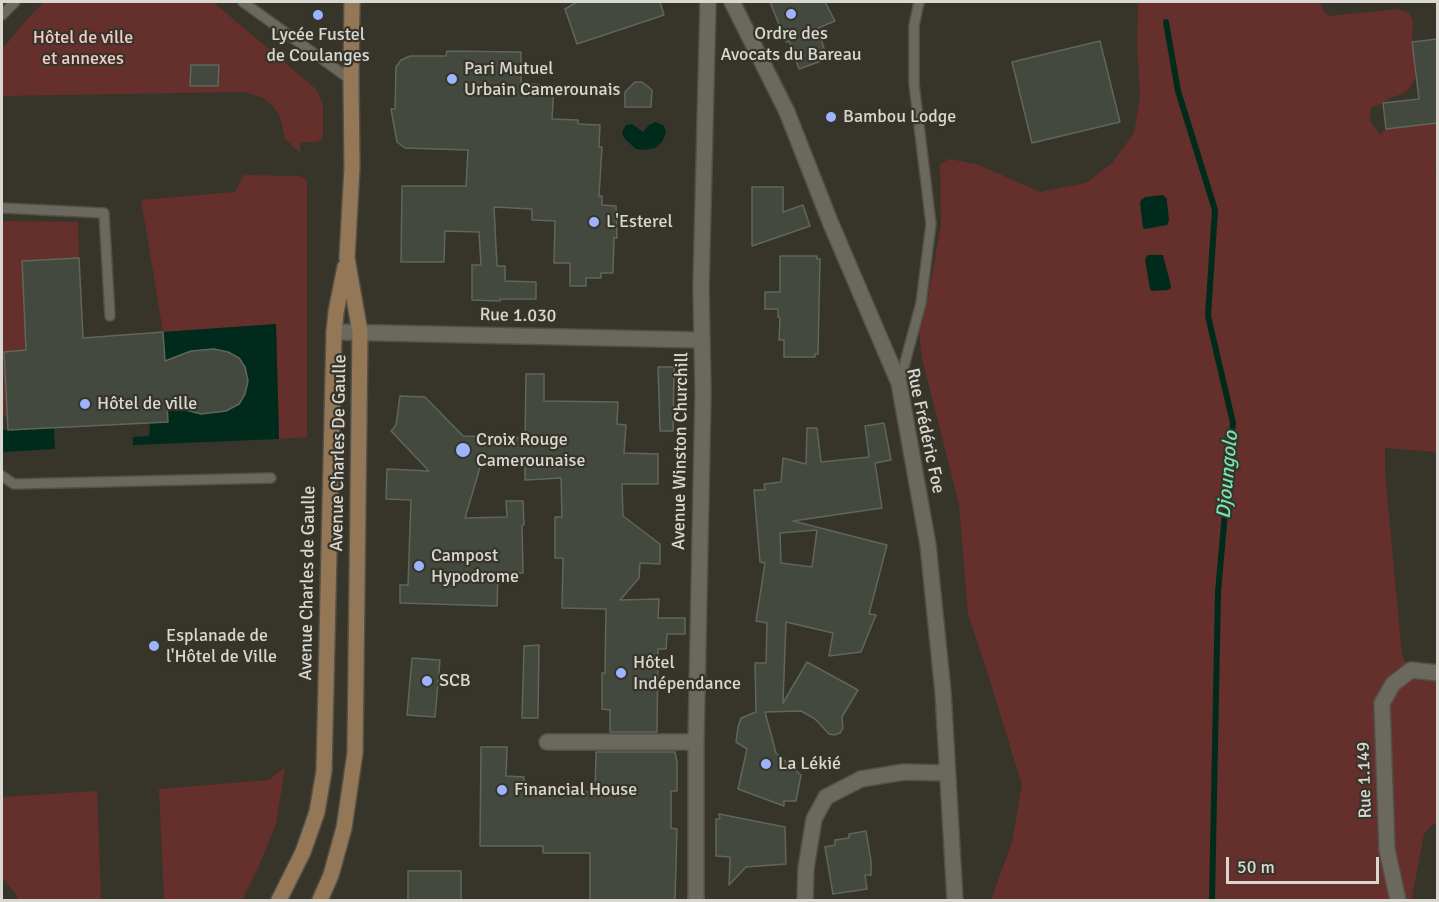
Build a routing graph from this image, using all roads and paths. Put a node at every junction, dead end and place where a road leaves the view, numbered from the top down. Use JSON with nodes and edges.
{"nodes":[{"id":1,"x":15,"y":2,"type":"edge"},
{"id":2,"x":243,"y":2,"type":"edge"},
{"id":3,"x":352,"y":2,"type":"edge"},
{"id":4,"x":708,"y":2,"type":"edge"},
{"id":5,"x":732,"y":2,"type":"edge"},
{"id":6,"x":919,"y":2,"type":"edge"},
{"id":7,"x":2,"y":15,"type":"edge"},
{"id":8,"x":351,"y":80,"type":"junction"},
{"id":9,"x":2,"y":208,"type":"edge"},
{"id":10,"x":347,"y":258,"type":"junction"},
{"id":11,"x":110,"y":316,"type":"dead end"},
{"id":12,"x":334,"y":332,"type":"junction"},
{"id":13,"x":360,"y":332,"type":"junction"},
{"id":14,"x":702,"y":340,"type":"junction"},
{"id":15,"x":899,"y":383,"type":"junction"},
{"id":16,"x":2,"y":476,"type":"edge"},
{"id":17,"x":271,"y":478,"type":"dead end"},
{"id":18,"x":1437,"y":673,"type":"edge"},
{"id":19,"x":547,"y":742,"type":"dead end"},
{"id":20,"x":696,"y":742,"type":"junction"},
{"id":21,"x":947,"y":773,"type":"junction"},
{"id":22,"x":279,"y":900,"type":"edge"},
{"id":23,"x":320,"y":900,"type":"edge"},
{"id":24,"x":696,"y":900,"type":"edge"},
{"id":25,"x":805,"y":900,"type":"edge"},
{"id":26,"x":956,"y":900,"type":"edge"},
{"id":27,"x":1398,"y":900,"type":"edge"}],
"edges":[{"from":1,"to":7,"type":"lane"},
{"from":2,"to":8,"type":"lane"},
{"from":3,"to":8,"type":"main road","name":"Avenue Charles De Gaulle"},
{"from":4,"to":14,"type":"street","name":"Avenue Winston Churchill"},
{"from":5,"to":15,"type":"street","name":"Rue Frédéric Foe"},
{"from":6,"to":15,"type":"lane"},
{"from":8,"to":10,"type":"main road","name":"Avenue Charles De Gaulle"},
{"from":9,"to":11,"type":"lane"},
{"from":10,"to":12,"type":"main road","name":"Avenue Charles de Gaulle"},
{"from":10,"to":13,"type":"main road","name":"Avenue Charles De Gaulle"},
{"from":12,"to":13,"type":"street","name":"Rue 1.030"},
{"from":12,"to":22,"type":"main road","name":"Avenue Charles de Gaulle"},
{"from":13,"to":14,"type":"street","name":"Rue 1.030"},
{"from":13,"to":23,"type":"main road","name":"Avenue Charles De Gaulle"},
{"from":14,"to":20,"type":"street","name":"Avenue Winston Churchill"},
{"from":15,"to":21,"type":"street","name":"Rue Frédéric Foe"},
{"from":16,"to":17,"type":"lane"},
{"from":18,"to":27,"type":"street","name":"Rue 1.149"},
{"from":19,"to":20,"type":"street"},
{"from":20,"to":24,"type":"street","name":"Avenue Winston Churchill"},
{"from":21,"to":25,"type":"street"},
{"from":21,"to":26,"type":"street","name":"Rue Frédéric Foe"}]}
